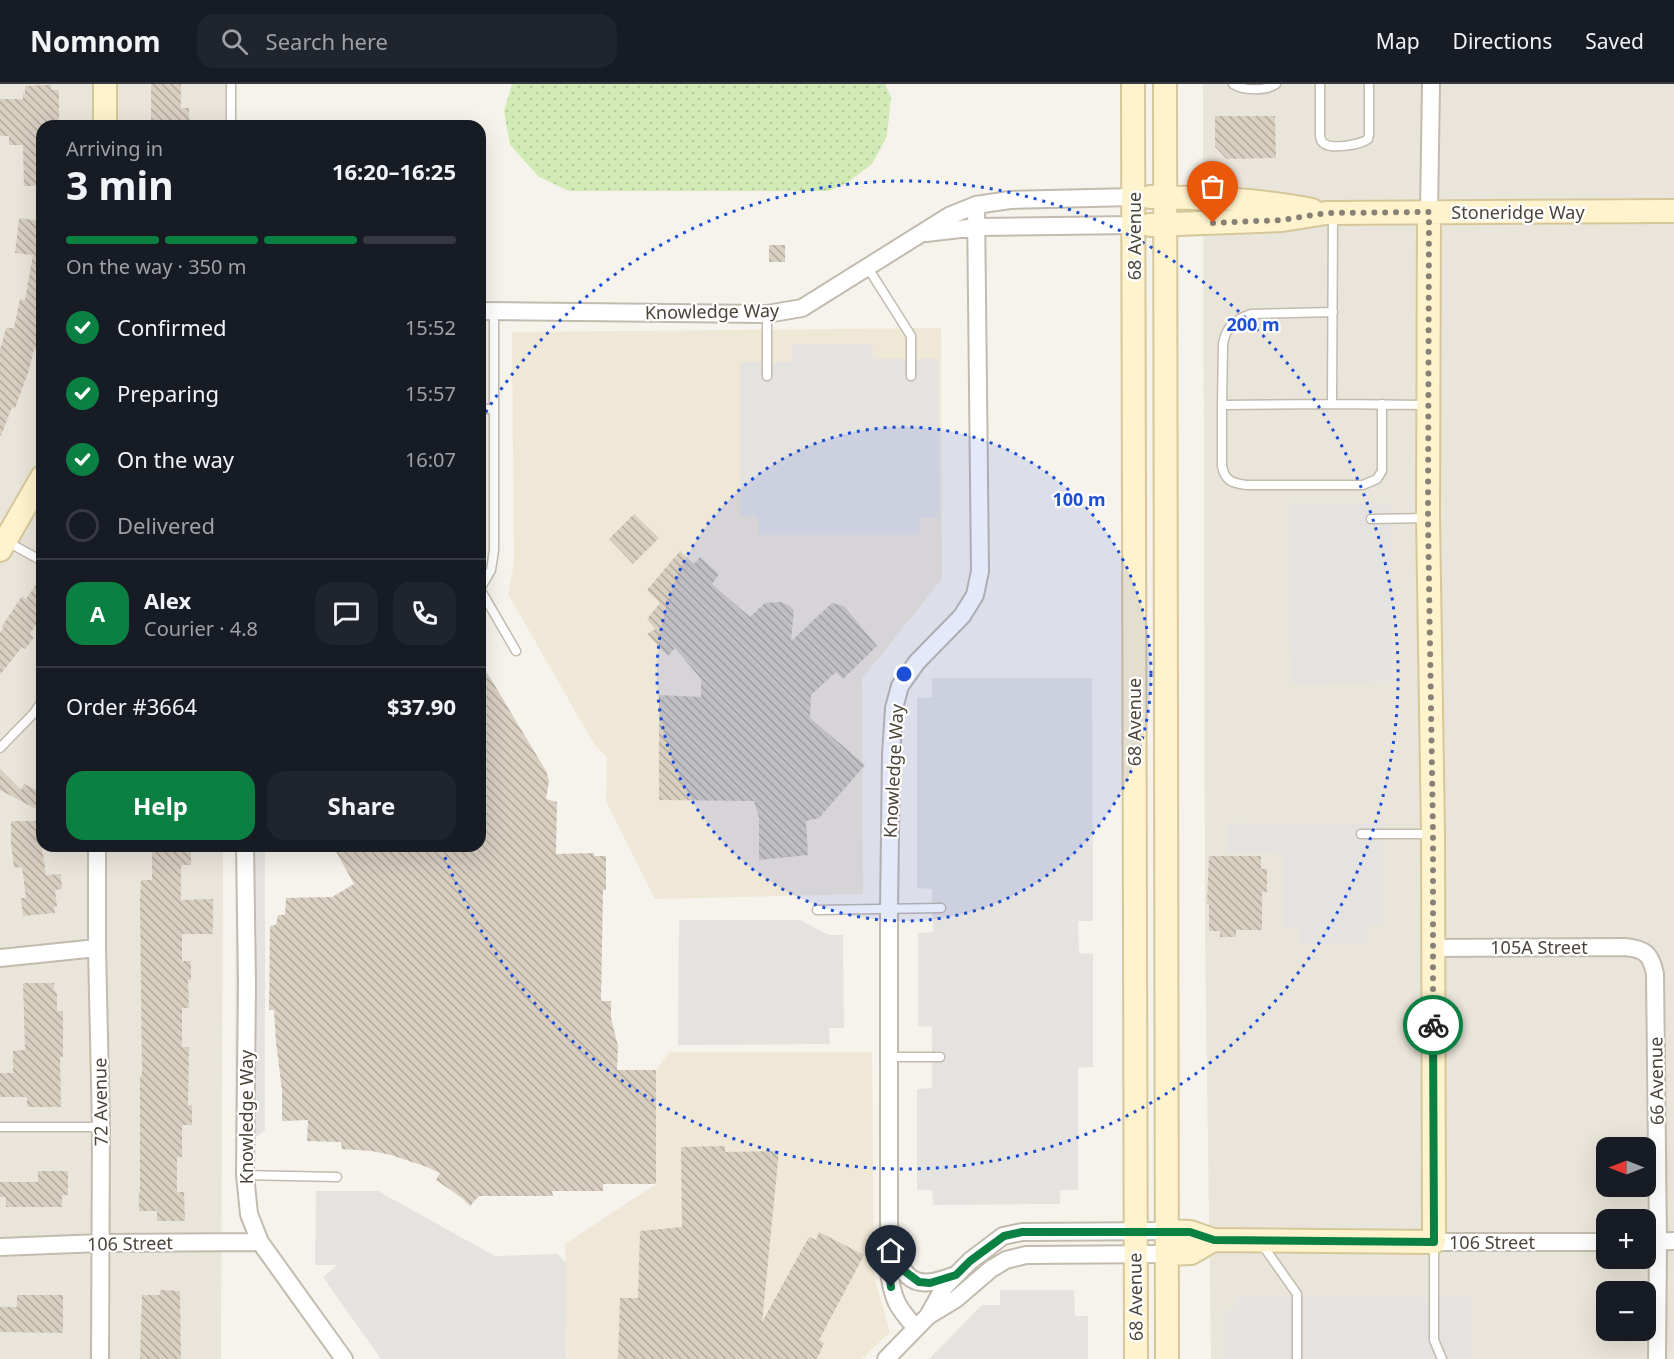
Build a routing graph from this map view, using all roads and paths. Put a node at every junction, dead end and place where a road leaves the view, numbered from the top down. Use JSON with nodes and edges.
{"nodes":[{"id":1,"x":105,"y":84,"type":"edge"},
{"id":2,"x":231,"y":84,"type":"edge"},
{"id":3,"x":1133,"y":84,"type":"edge"},
{"id":4,"x":1165,"y":84,"type":"edge"},
{"id":5,"x":1233,"y":84,"type":"edge"},
{"id":6,"x":1276,"y":84,"type":"edge"},
{"id":7,"x":1320,"y":84,"type":"edge"},
{"id":8,"x":1369,"y":84,"type":"edge"},
{"id":9,"x":1431,"y":84,"type":"edge"},
{"id":10,"x":105,"y":120,"type":"edge"},
{"id":11,"x":231,"y":120,"type":"edge"},
{"id":12,"x":1134,"y":197,"type":"junction"},
{"id":13,"x":1165,"y":197,"type":"junction"},
{"id":14,"x":976,"y":205,"type":"junction"},
{"id":15,"x":1674,"y":211,"type":"edge"},
{"id":16,"x":1429,"y":212,"type":"junction"},
{"id":17,"x":1329,"y":213,"type":"junction"},
{"id":18,"x":1165,"y":224,"type":"junction"},
{"id":19,"x":1134,"y":225,"type":"junction"},
{"id":20,"x":977,"y":227,"type":"junction"},
{"id":21,"x":922,"y":234,"type":"junction"},
{"id":22,"x":867,"y":268,"type":"junction"},
{"id":23,"x":487,"y":311,"type":"edge"},
{"id":24,"x":1333,"y":312,"type":"junction"},
{"id":25,"x":767,"y":314,"type":"junction"},
{"id":26,"x":767,"y":376,"type":"dead end"},
{"id":27,"x":911,"y":376,"type":"dead end"},
{"id":28,"x":1332,"y":404,"type":"junction"},
{"id":29,"x":1222,"y":405,"type":"junction"},
{"id":30,"x":1382,"y":405,"type":"junction"},
{"id":31,"x":1428,"y":405,"type":"junction"},
{"id":32,"x":486,"y":409,"type":"edge"},
{"id":33,"x":494,"y":409,"type":"junction"},
{"id":34,"x":36,"y":487,"type":"edge"},
{"id":35,"x":1428,"y":518,"type":"junction"},
{"id":36,"x":1371,"y":519,"type":"dead end"},
{"id":37,"x":3,"y":545,"type":"edge"},
{"id":38,"x":36,"y":559,"type":"edge"},
{"id":39,"x":486,"y":579,"type":"edge"},
{"id":40,"x":486,"y":599,"type":"edge"},
{"id":41,"x":516,"y":651,"type":"dead end"},
{"id":42,"x":36,"y":710,"type":"edge"},
{"id":43,"x":0,"y":748,"type":"edge"},
{"id":44,"x":1361,"y":834,"type":"dead end"},
{"id":45,"x":1433,"y":834,"type":"junction"},
{"id":46,"x":97,"y":852,"type":"edge"},
{"id":47,"x":245,"y":852,"type":"edge"},
{"id":48,"x":941,"y":908,"type":"dead end"},
{"id":49,"x":889,"y":909,"type":"junction"},
{"id":50,"x":817,"y":910,"type":"dead end"},
{"id":51,"x":97,"y":948,"type":"junction"},
{"id":52,"x":1433,"y":948,"type":"junction"},
{"id":53,"x":1644,"y":951,"type":"joint"},
{"id":54,"x":0,"y":958,"type":"edge"},
{"id":55,"x":888,"y":1057,"type":"junction"},
{"id":56,"x":940,"y":1057,"type":"dead end"},
{"id":57,"x":0,"y":1127,"type":"edge"},
{"id":58,"x":101,"y":1127,"type":"junction"},
{"id":59,"x":245,"y":1175,"type":"junction"},
{"id":60,"x":337,"y":1177,"type":"dead end"},
{"id":61,"x":1135,"y":1231,"type":"junction"},
{"id":62,"x":889,"y":1236,"type":"junction"},
{"id":63,"x":1259,"y":1240,"type":"junction"},
{"id":64,"x":260,"y":1242,"type":"junction"},
{"id":65,"x":1434,"y":1242,"type":"junction"},
{"id":66,"x":1596,"y":1242,"type":"edge"},
{"id":67,"x":1659,"y":1242,"type":"edge"},
{"id":68,"x":100,"y":1243,"type":"junction"},
{"id":69,"x":1167,"y":1243,"type":"junction"},
{"id":70,"x":0,"y":1247,"type":"edge"},
{"id":71,"x":1135,"y":1254,"type":"junction"},
{"id":72,"x":956,"y":1275,"type":"junction"},
{"id":73,"x":922,"y":1322,"type":"junction"},
{"id":74,"x":100,"y":1359,"type":"edge"},
{"id":75,"x":344,"y":1359,"type":"edge"},
{"id":76,"x":886,"y":1359,"type":"edge"},
{"id":77,"x":1136,"y":1359,"type":"edge"},
{"id":78,"x":1167,"y":1359,"type":"edge"},
{"id":79,"x":1297,"y":1359,"type":"edge"},
{"id":80,"x":1442,"y":1359,"type":"edge"},
{"id":81,"x":1657,"y":1359,"type":"edge"}],
"edges":[{"from":1,"to":10,"type":"main road"},
{"from":2,"to":11,"type":"lane"},
{"from":3,"to":12,"type":"main road","name":"68 Avenue"},
{"from":4,"to":13,"type":"main road","name":"68 Avenue"},
{"from":5,"to":6,"type":"lane"},
{"from":7,"to":8,"type":"lane"},
{"from":9,"to":16,"type":"street"},
{"from":12,"to":13,"type":"main road","name":"Knowledge Way"},
{"from":12,"to":14,"type":"street","name":"Knowledge Way"},
{"from":12,"to":19,"type":"main road","name":"68 Avenue"},
{"from":13,"to":17,"type":"main road","name":"Stoneridge Way"},
{"from":13,"to":18,"type":"main road","name":"68 Avenue"},
{"from":14,"to":20,"type":"street","name":"Knowledge Way"},
{"from":14,"to":21,"type":"street","name":"Knowledge Way"},
{"from":15,"to":16,"type":"main road","name":"Stoneridge Way"},
{"from":16,"to":17,"type":"main road","name":"Stoneridge Way"},
{"from":16,"to":31,"type":"main road"},
{"from":17,"to":18,"type":"main road","name":"Stoneridge Way"},
{"from":17,"to":24,"type":"lane"},
{"from":18,"to":19,"type":"main road","name":"Knowledge Way"},
{"from":18,"to":69,"type":"main road","name":"68 Avenue"},
{"from":19,"to":20,"type":"street","name":"Knowledge Way"},
{"from":19,"to":61,"type":"main road","name":"68 Avenue"},
{"from":20,"to":21,"type":"street","name":"Knowledge Way"},
{"from":20,"to":49,"type":"street","name":"Knowledge Way"},
{"from":21,"to":22,"type":"street","name":"Knowledge Way"},
{"from":22,"to":25,"type":"street","name":"Knowledge Way"},
{"from":22,"to":27,"type":"lane"},
{"from":23,"to":25,"type":"street","name":"Knowledge Way"},
{"from":23,"to":33,"type":"lane"},
{"from":24,"to":28,"type":"lane"},
{"from":24,"to":29,"type":"lane"},
{"from":25,"to":26,"type":"lane"},
{"from":28,"to":29,"type":"lane"},
{"from":28,"to":30,"type":"lane"},
{"from":29,"to":30,"type":"lane"},
{"from":30,"to":31,"type":"lane"},
{"from":31,"to":35,"type":"main road"},
{"from":32,"to":33,"type":"lane"},
{"from":33,"to":39,"type":"lane"},
{"from":34,"to":37,"type":"main road"},
{"from":35,"to":36,"type":"lane"},
{"from":35,"to":45,"type":"main road"},
{"from":37,"to":38,"type":"lane"},
{"from":40,"to":41,"type":"lane"},
{"from":42,"to":43,"type":"lane"},
{"from":44,"to":45,"type":"lane"},
{"from":45,"to":52,"type":"main road"},
{"from":46,"to":51,"type":"street","name":"72 Avenue"},
{"from":47,"to":59,"type":"street","name":"Knowledge Way"},
{"from":48,"to":49,"type":"lane"},
{"from":49,"to":50,"type":"lane"},
{"from":49,"to":55,"type":"street","name":"Knowledge Way"},
{"from":51,"to":54,"type":"street"},
{"from":51,"to":58,"type":"street","name":"72 Avenue"},
{"from":52,"to":53,"type":"street","name":"105A Street"},
{"from":52,"to":65,"type":"main road"},
{"from":53,"to":67,"type":"street","name":"66 Avenue"},
{"from":55,"to":56,"type":"lane"},
{"from":55,"to":62,"type":"street","name":"Knowledge Way"},
{"from":57,"to":58,"type":"lane"},
{"from":58,"to":68,"type":"street","name":"72 Avenue"},
{"from":59,"to":60,"type":"lane"},
{"from":59,"to":64,"type":"street","name":"Knowledge Way"},
{"from":61,"to":69,"type":"street","name":"Knowledge Way"},
{"from":61,"to":71,"type":"main road","name":"68 Avenue"},
{"from":61,"to":72,"type":"street","name":"Knowledge Way"},
{"from":62,"to":72,"type":"street","name":"Knowledge Way"},
{"from":62,"to":73,"type":"street","name":"Knowledge Way"},
{"from":63,"to":65,"type":"main road","name":"106 Street"},
{"from":63,"to":69,"type":"main road","name":"106 Street"},
{"from":63,"to":79,"type":"lane"},
{"from":64,"to":68,"type":"street","name":"106 Street"},
{"from":64,"to":75,"type":"street","name":"Knowledge Way"},
{"from":65,"to":66,"type":"street","name":"106 Street"},
{"from":65,"to":80,"type":"lane"},
{"from":67,"to":81,"type":"street","name":"66 Avenue"},
{"from":68,"to":70,"type":"street","name":"106 Street"},
{"from":68,"to":74,"type":"street","name":"72 Avenue"},
{"from":69,"to":71,"type":"street","name":"Knowledge Way"},
{"from":69,"to":78,"type":"main road","name":"68 Avenue"},
{"from":71,"to":73,"type":"street","name":"Knowledge Way"},
{"from":71,"to":77,"type":"main road","name":"68 Avenue"},
{"from":72,"to":73,"type":"street","name":"Knowledge Way"},
{"from":73,"to":76,"type":"street","name":"Knowledge Way"}]}
